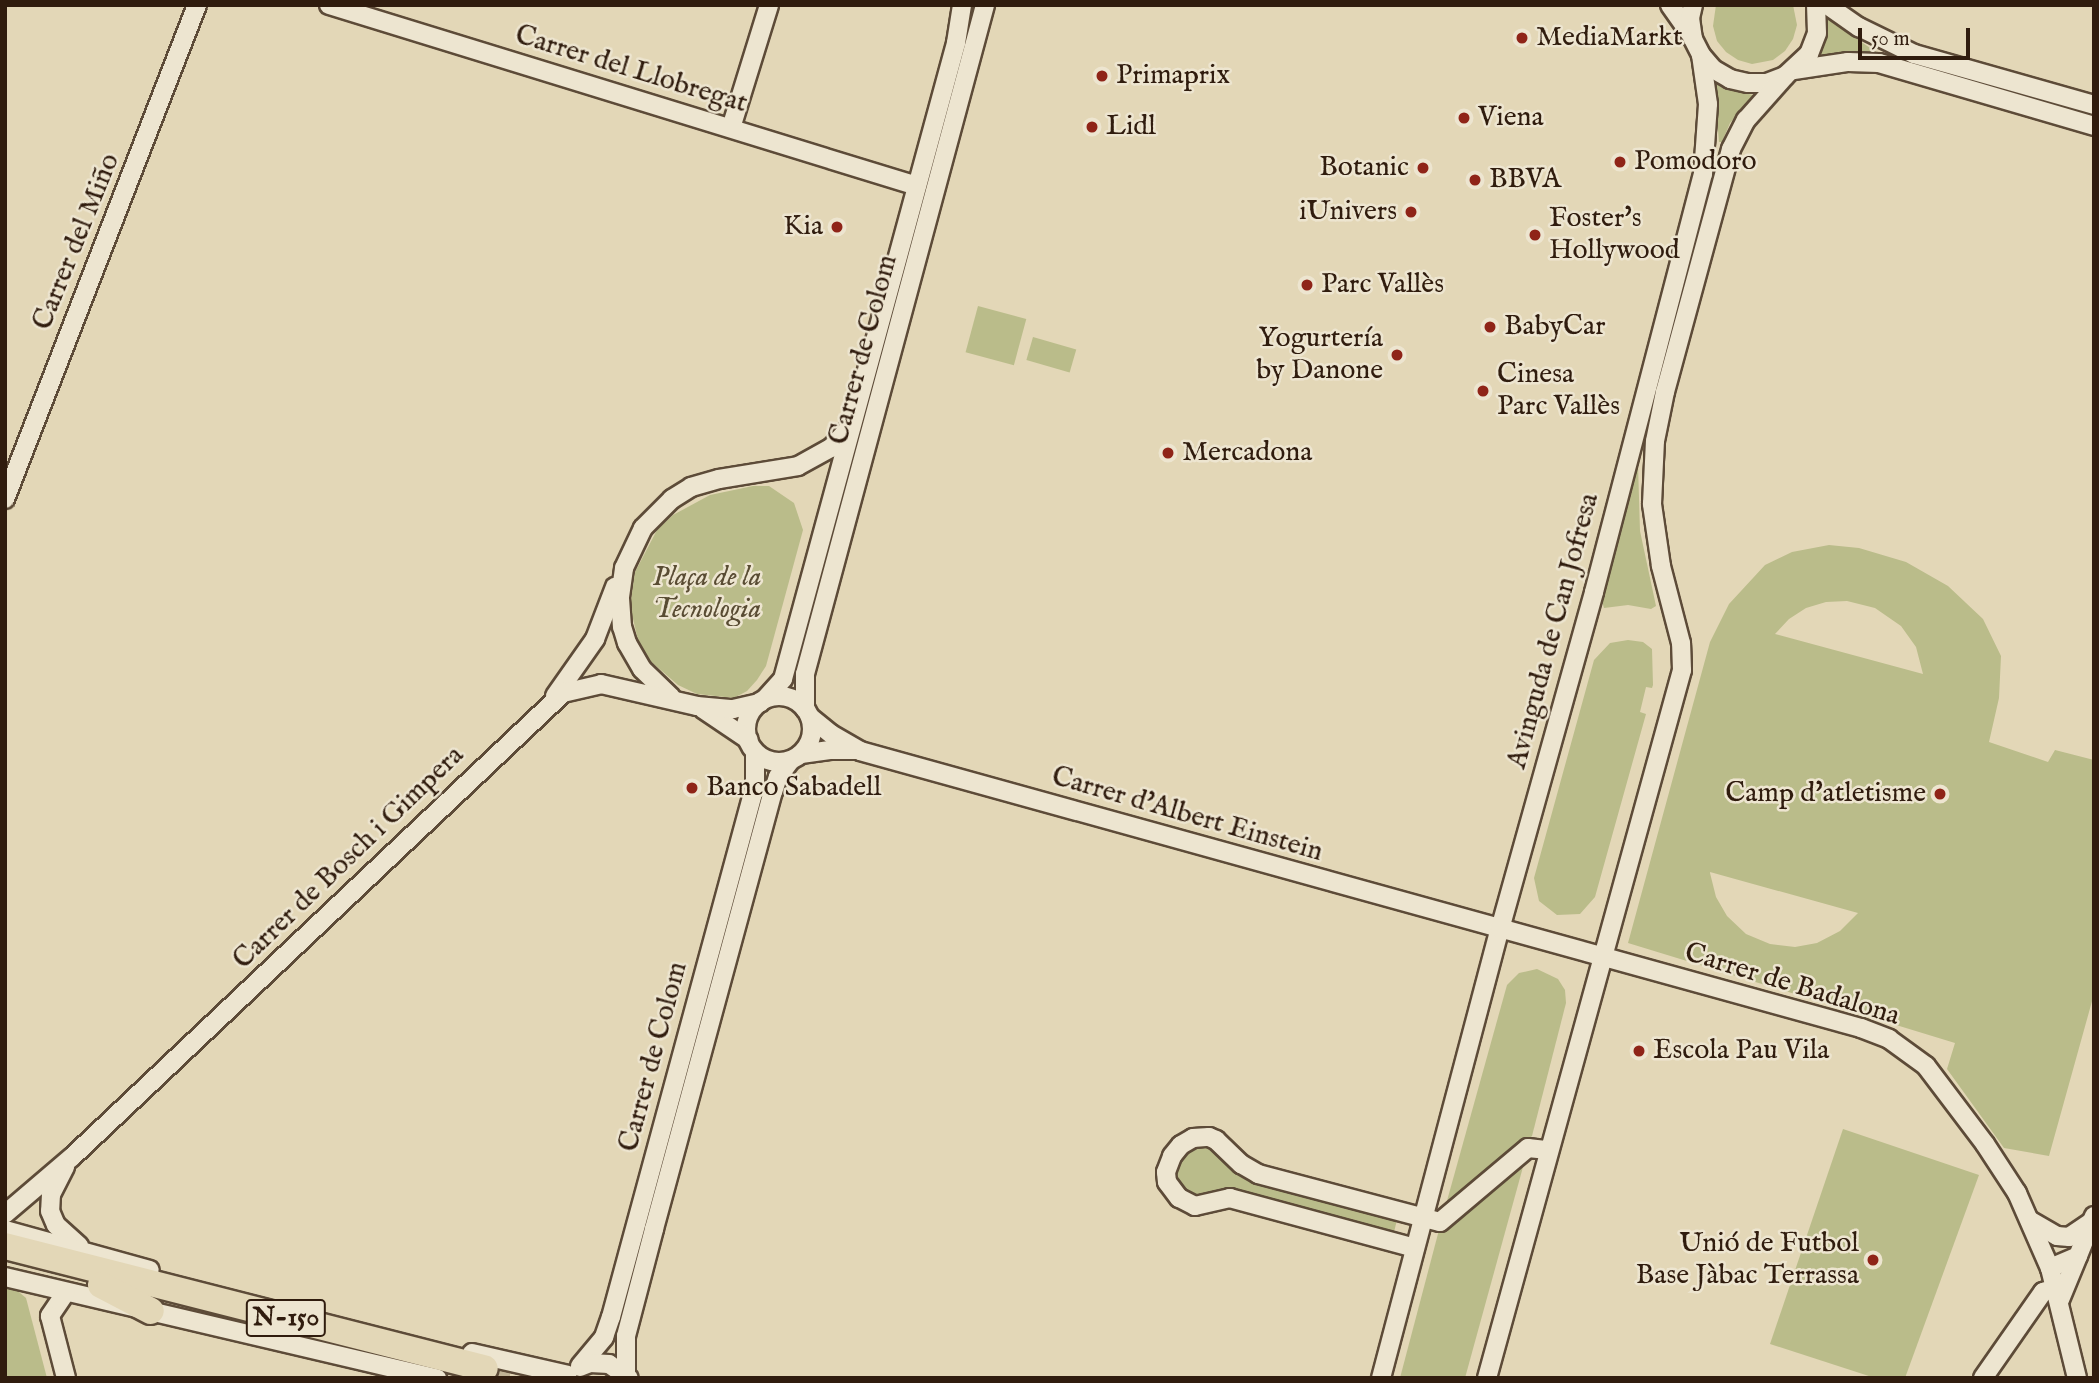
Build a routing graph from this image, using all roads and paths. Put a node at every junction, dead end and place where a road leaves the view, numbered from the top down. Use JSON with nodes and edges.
{"nodes":[{"id":1,"x":197,"y":5,"type":"edge"},
{"id":2,"x":329,"y":5,"type":"edge"},
{"id":3,"x":769,"y":5,"type":"edge"},
{"id":4,"x":962,"y":5,"type":"edge"},
{"id":5,"x":985,"y":5,"type":"edge"},
{"id":6,"x":1670,"y":5,"type":"edge"},
{"id":7,"x":1693,"y":5,"type":"edge"},
{"id":8,"x":1816,"y":5,"type":"edge"},
{"id":9,"x":1827,"y":5,"type":"edge"},
{"id":10,"x":1697,"y":47,"type":"junction"},
{"id":11,"x":1789,"y":73,"type":"junction"},
{"id":12,"x":2094,"y":105,"type":"edge"},
{"id":13,"x":2094,"y":127,"type":"edge"},
{"id":14,"x":731,"y":128,"type":"junction"},
{"id":15,"x":917,"y":186,"type":"junction"},
{"id":16,"x":852,"y":424,"type":"junction"},
{"id":17,"x":5,"y":499,"type":"edge"},
{"id":18,"x":624,"y":568,"type":"junction"},
{"id":19,"x":673,"y":700,"type":"junction"},
{"id":20,"x":763,"y":701,"type":"junction"},
{"id":21,"x":550,"y":703,"type":"junction"},
{"id":22,"x":697,"y":706,"type":"junction"},
{"id":23,"x":808,"y":713,"type":"junction"},
{"id":24,"x":752,"y":746,"type":"junction"},
{"id":25,"x":860,"y":751,"type":"junction"},
{"id":26,"x":796,"y":757,"type":"junction"},
{"id":27,"x":1500,"y":929,"type":"junction"},
{"id":28,"x":1602,"y":957,"type":"junction"},
{"id":29,"x":1548,"y":1150,"type":"junction"},
{"id":30,"x":72,"y":1157,"type":"junction"},
{"id":31,"x":5,"y":1214,"type":"edge"},
{"id":32,"x":1423,"y":1218,"type":"junction"},
{"id":33,"x":2031,"y":1222,"type":"junction"},
{"id":34,"x":2087,"y":1224,"type":"edge"},
{"id":35,"x":5,"y":1230,"type":"edge"},
{"id":36,"x":5,"y":1247,"type":"edge"},
{"id":37,"x":1415,"y":1248,"type":"junction"},
{"id":38,"x":2078,"y":1256,"type":"junction"},
{"id":39,"x":5,"y":1260,"type":"edge"},
{"id":40,"x":2048,"y":1264,"type":"junction"},
{"id":41,"x":92,"y":1268,"type":"junction"},
{"id":42,"x":146,"y":1269,"type":"joint"},
{"id":43,"x":5,"y":1277,"type":"edge"},
{"id":44,"x":66,"y":1292,"type":"junction"},
{"id":45,"x":2057,"y":1295,"type":"junction"},
{"id":46,"x":151,"y":1311,"type":"junction"},
{"id":47,"x":482,"y":1373,"type":"tunnel mouth"},
{"id":48,"x":572,"y":1373,"type":"edge"},
{"id":49,"x":627,"y":1376,"type":"edge"},
{"id":50,"x":66,"y":1378,"type":"edge"},
{"id":51,"x":437,"y":1378,"type":"edge"},
{"id":52,"x":1381,"y":1378,"type":"edge"},
{"id":53,"x":1487,"y":1378,"type":"edge"},
{"id":54,"x":1983,"y":1378,"type":"edge"},
{"id":55,"x":2077,"y":1378,"type":"edge"}],
"edges":[{"from":1,"to":17,"type":"street","name":"Carrer del Miño"},
{"from":2,"to":14,"type":"street","name":"Carrer del Llobregat"},
{"from":3,"to":14,"type":"street"},
{"from":4,"to":15,"type":"street","name":"Carrer de Colom"},
{"from":5,"to":23,"type":"street","name":"Carrer de Colom"},
{"from":6,"to":10,"type":"street"},
{"from":7,"to":10,"type":"street","name":"Avinguda de Can Jofresa"},
{"from":8,"to":11,"type":"street"},
{"from":9,"to":12,"type":"street"},
{"from":10,"to":11,"type":"street"},
{"from":10,"to":27,"type":"street","name":"Avinguda de Can Jofresa"},
{"from":11,"to":13,"type":"street"},
{"from":11,"to":28,"type":"street"},
{"from":14,"to":15,"type":"street","name":"Carrer del Llobregat"},
{"from":15,"to":16,"type":"street","name":"Carrer de Colom"},
{"from":16,"to":18,"type":"street"},
{"from":16,"to":20,"type":"street","name":"Carrer de Colom"},
{"from":18,"to":19,"type":"street"},
{"from":18,"to":21,"type":"street"},
{"from":19,"to":21,"type":"street","name":"Carrer de Bosch i Gimpera"},
{"from":19,"to":22,"type":"street","name":"Carrer de Bosch i Gimpera"},
{"from":20,"to":22,"type":"street","name":"Carrer de Bosch i Gimpera"},
{"from":20,"to":23,"type":"street"},
{"from":20,"to":24,"type":"street"},
{"from":21,"to":30,"type":"street","name":"Carrer de Bosch i Gimpera"},
{"from":22,"to":24,"type":"street","name":"Carrer de Bosch i Gimpera"},
{"from":23,"to":25,"type":"street","name":"Carrer d'Albert Einstein"},
{"from":23,"to":26,"type":"street"},
{"from":24,"to":26,"type":"street"},
{"from":24,"to":48,"type":"street","name":"Carrer de Colom"},
{"from":25,"to":26,"type":"street","name":"Carrer d'Albert Einstein"},
{"from":25,"to":27,"type":"street","name":"Carrer d'Albert Einstein"},
{"from":26,"to":49,"type":"street","name":"Carrer de Colom"},
{"from":27,"to":28,"type":"street","name":"Carrer de Badalona"},
{"from":27,"to":32,"type":"street","name":"Avinguda de Can Jofresa"},
{"from":28,"to":29,"type":"street"},
{"from":28,"to":33,"type":"street","name":"Carrer de Badalona"},
{"from":29,"to":32,"type":"street"},
{"from":29,"to":53,"type":"street"},
{"from":30,"to":31,"type":"street","name":"Carrer de Bosch i Gimpera"},
{"from":30,"to":41,"type":"street","name":"Carrer de Bosch i Gimpera"},
{"from":32,"to":37,"type":"street","name":"Avinguda de Can Jofresa"},
{"from":32,"to":37,"type":"street"},
{"from":33,"to":34,"type":"street"},
{"from":33,"to":40,"type":"street","name":"Carrer de Badalona"},
{"from":34,"to":38,"type":"street"},
{"from":34,"to":40,"type":"street"},
{"from":35,"to":41,"type":"street"},
{"from":36,"to":41,"type":"main road","number":"N-150"},
{"from":37,"to":52,"type":"street","name":"Avinguda de Can Jofresa"},
{"from":38,"to":40,"type":"street"},
{"from":38,"to":45,"type":"street"},
{"from":39,"to":41,"type":"main road","number":"N-150"},
{"from":40,"to":45,"type":"street","name":"Carrer de Badalona"},
{"from":41,"to":42,"type":"main road"},
{"from":41,"to":46,"type":"main road"},
{"from":41,"to":47,"type":"main road","number":"N-150"},
{"from":42,"to":48,"type":"street"},
{"from":43,"to":44,"type":"street"},
{"from":44,"to":46,"type":"street"},
{"from":44,"to":50,"type":"street"},
{"from":45,"to":54,"type":"street"},
{"from":45,"to":55,"type":"street","name":"Carrer de Badalona"},
{"from":46,"to":51,"type":"street"},
{"from":48,"to":49,"type":"street"}]}
